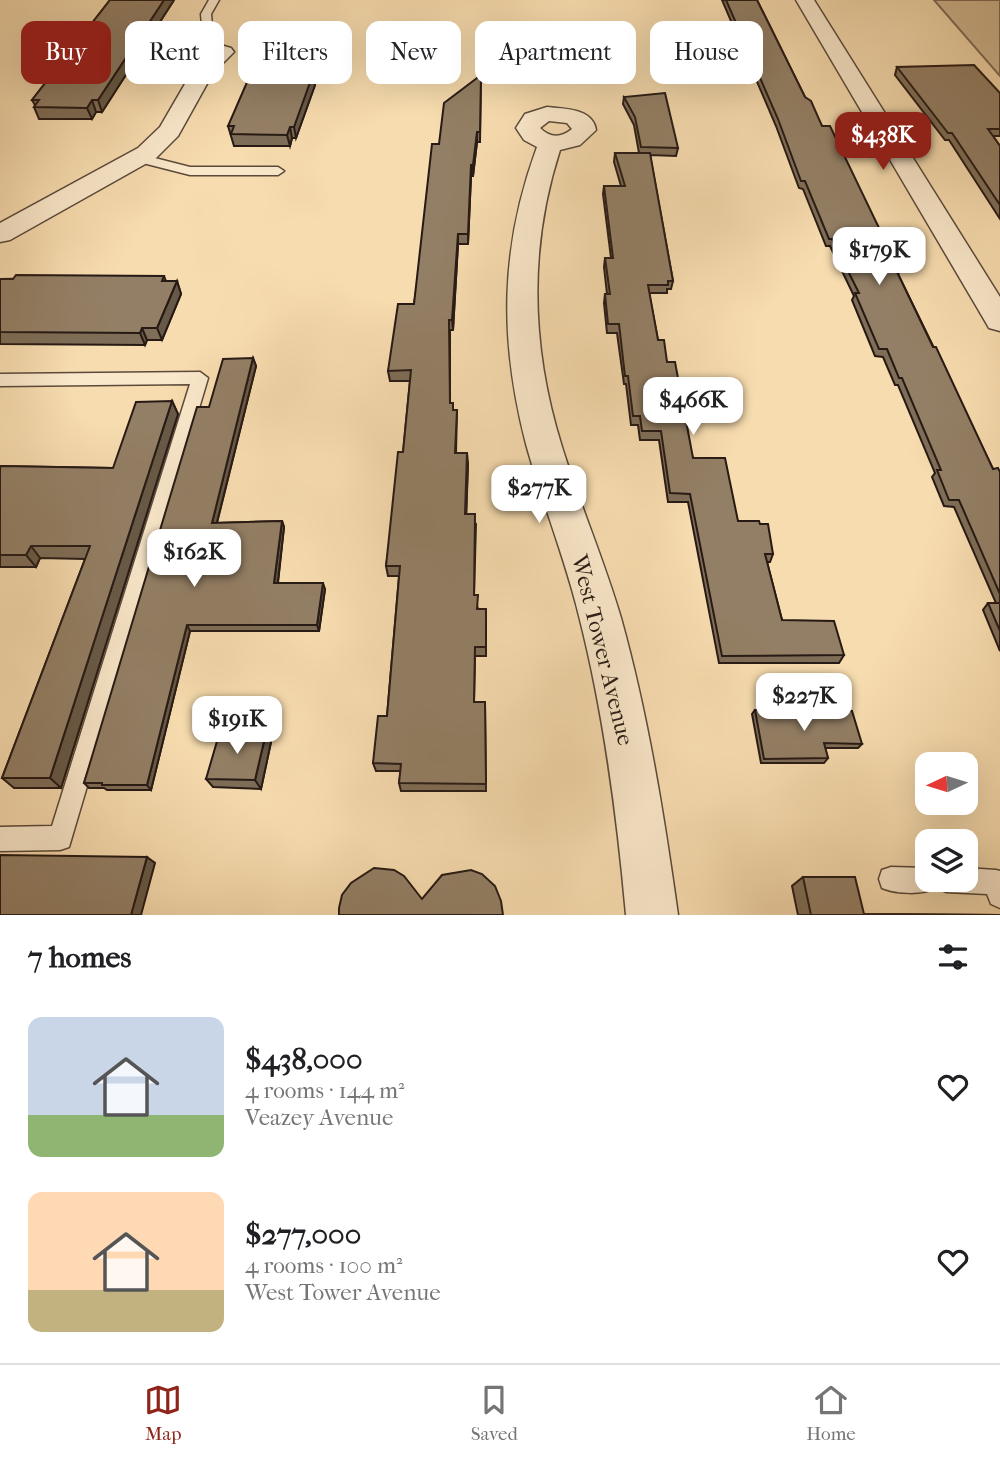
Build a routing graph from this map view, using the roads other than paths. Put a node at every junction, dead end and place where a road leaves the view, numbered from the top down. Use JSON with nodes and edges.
{"nodes":[{"id":1,"x":214,"y":0,"type":"edge"},
{"id":2,"x":805,"y":0,"type":"edge"},
{"id":3,"x":207,"y":21,"type":"edge"},
{"id":4,"x":196,"y":84,"type":"edge"},
{"id":5,"x":550,"y":142,"type":"dead end"},
{"id":6,"x":139,"y":158,"type":"junction"},
{"id":7,"x":278,"y":171,"type":"dead end"},
{"id":8,"x":0,"y":234,"type":"edge"},
{"id":9,"x":1000,"y":321,"type":"edge"},
{"id":10,"x":0,"y":380,"type":"edge"},
{"id":11,"x":0,"y":839,"type":"edge"},
{"id":12,"x":891,"y":879,"type":"dead end"},
{"id":13,"x":915,"y":880,"type":"edge"},
{"id":14,"x":978,"y":884,"type":"edge"},
{"id":15,"x":998,"y":886,"type":"edge"},
{"id":16,"x":652,"y":915,"type":"edge"}],
"edges":[{"from":1,"to":3,"type":"lane"},
{"from":2,"to":9,"type":"street"},
{"from":4,"to":6,"type":"street"},
{"from":5,"to":16,"type":"street","name":"West Tower Avenue"},
{"from":6,"to":7,"type":"lane"},
{"from":6,"to":8,"type":"street"},
{"from":10,"to":11,"type":"lane"},
{"from":12,"to":13,"type":"lane"},
{"from":14,"to":15,"type":"lane"}]}
